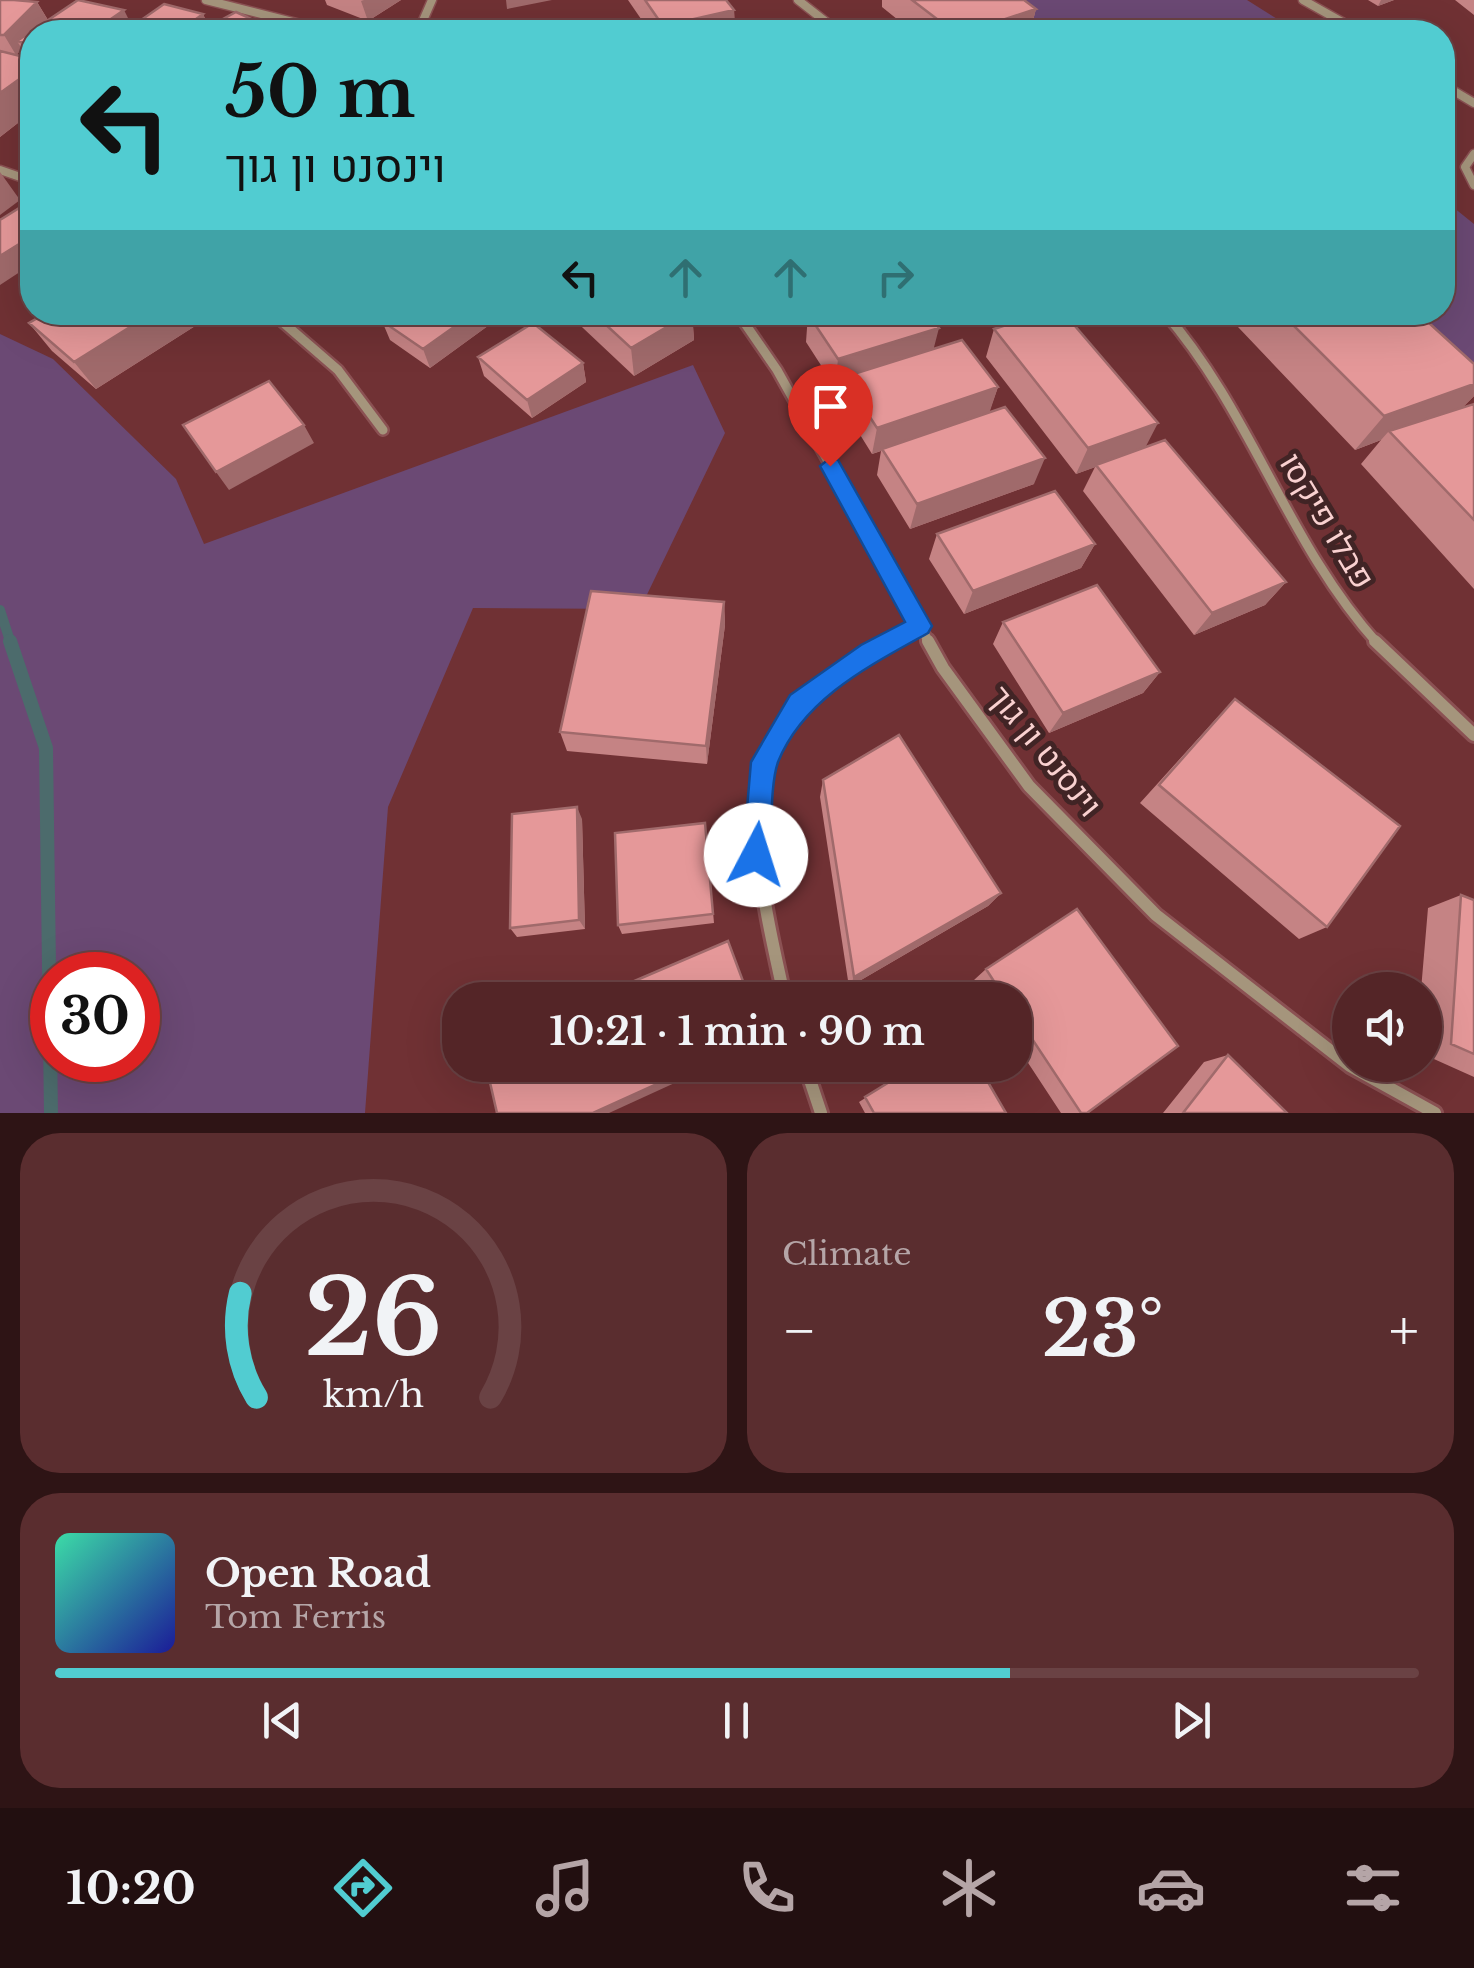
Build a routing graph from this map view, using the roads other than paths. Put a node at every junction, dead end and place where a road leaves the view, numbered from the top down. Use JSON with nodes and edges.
{"nodes":[{"id":1,"x":206,"y":0,"type":"edge"},
{"id":2,"x":798,"y":0,"type":"edge"},
{"id":3,"x":1304,"y":0,"type":"edge"},
{"id":4,"x":295,"y":20,"type":"edge"},
{"id":5,"x":824,"y":20,"type":"edge"},
{"id":6,"x":1339,"y":20,"type":"edge"},
{"id":7,"x":1474,"y":154,"type":"edge"},
{"id":8,"x":1474,"y":184,"type":"edge"},
{"id":9,"x":286,"y":325,"type":"edge"},
{"id":10,"x":746,"y":325,"type":"edge"},
{"id":11,"x":1175,"y":325,"type":"edge"},
{"id":12,"x":383,"y":430,"type":"dead end"},
{"id":13,"x":920,"y":626,"type":"junction"},
{"id":14,"x":1474,"y":735,"type":"edge"},
{"id":15,"x":781,"y":982,"type":"edge"},
{"id":16,"x":811,"y":1082,"type":"edge"},
{"id":17,"x":821,"y":1113,"type":"edge"},
{"id":18,"x":1435,"y":1113,"type":"edge"}],
"edges":[{"from":1,"to":4,"type":"street"},
{"from":2,"to":5,"type":"street"},
{"from":3,"to":6,"type":"street"},
{"from":7,"to":8,"type":"street"},
{"from":9,"to":12,"type":"street"},
{"from":10,"to":13,"type":"street","name":"וינסנט ון גוך"},
{"from":11,"to":14,"type":"street","name":"פבלו פיקסו"},
{"from":13,"to":15,"type":"street"},
{"from":13,"to":18,"type":"street","name":"וינסנט ון גוך"},
{"from":16,"to":17,"type":"street"}]}
